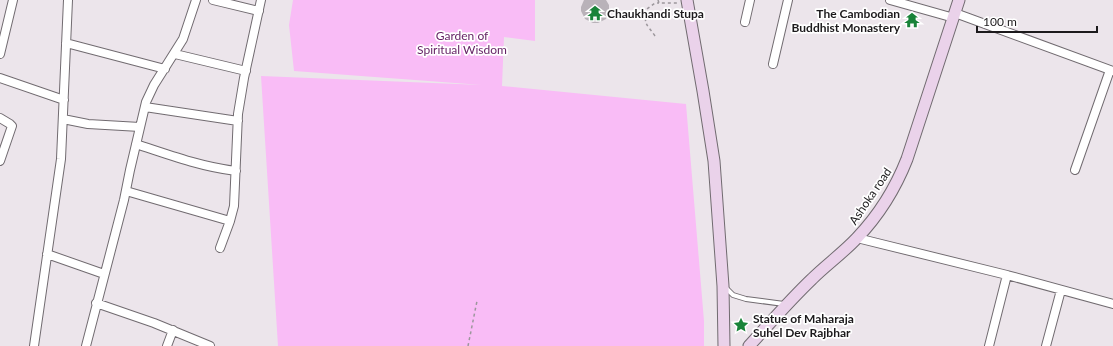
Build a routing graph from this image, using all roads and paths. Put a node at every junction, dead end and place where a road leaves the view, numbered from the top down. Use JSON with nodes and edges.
{"nodes":[{"id":1,"x":13,"y":0,"type":"edge"},
{"id":2,"x":68,"y":0,"type":"edge"},
{"id":3,"x":196,"y":0,"type":"edge"},
{"id":4,"x":213,"y":0,"type":"edge"},
{"id":5,"x":260,"y":0,"type":"edge"},
{"id":6,"x":658,"y":0,"type":"edge"},
{"id":7,"x":750,"y":0,"type":"edge"},
{"id":8,"x":788,"y":0,"type":"edge"},
{"id":9,"x":890,"y":0,"type":"edge"},
{"id":10,"x":959,"y":0,"type":"edge"},
{"id":11,"x":687,"y":2,"type":"edge"},
{"id":12,"x":659,"y":3,"type":"junction"},
{"id":13,"x":259,"y":11,"type":"junction"},
{"id":14,"x":954,"y":15,"type":"junction"},
{"id":15,"x":745,"y":22,"type":"dead end"},
{"id":16,"x":655,"y":36,"type":"dead end"},
{"id":17,"x":66,"y":43,"type":"junction"},
{"id":18,"x":0,"y":54,"type":"edge"},
{"id":19,"x":175,"y":54,"type":"junction"},
{"id":20,"x":773,"y":64,"type":"dead end"},
{"id":21,"x":165,"y":69,"type":"junction"},
{"id":22,"x":1112,"y":70,"type":"edge"},
{"id":23,"x":246,"y":71,"type":"junction"},
{"id":24,"x":0,"y":79,"type":"edge"},
{"id":25,"x":64,"y":100,"type":"junction"},
{"id":26,"x":145,"y":107,"type":"junction"},
{"id":27,"x":0,"y":118,"type":"edge"},
{"id":28,"x":63,"y":119,"type":"junction"},
{"id":29,"x":238,"y":121,"type":"junction"},
{"id":30,"x":140,"y":127,"type":"junction"},
{"id":31,"x":136,"y":144,"type":"junction"},
{"id":32,"x":1,"y":156,"type":"edge"},
{"id":33,"x":1075,"y":170,"type":"dead end"},
{"id":34,"x":236,"y":171,"type":"junction"},
{"id":35,"x":126,"y":192,"type":"junction"},
{"id":36,"x":230,"y":222,"type":"junction"},
{"id":37,"x":857,"y":238,"type":"junction"},
{"id":38,"x":220,"y":248,"type":"dead end"},
{"id":39,"x":47,"y":254,"type":"junction"},
{"id":40,"x":104,"y":274,"type":"junction"},
{"id":41,"x":1007,"y":275,"type":"junction"},
{"id":42,"x":723,"y":286,"type":"junction"},
{"id":43,"x":1061,"y":290,"type":"junction"},
{"id":44,"x":476,"y":301,"type":"dead end"},
{"id":45,"x":96,"y":303,"type":"junction"},
{"id":46,"x":1113,"y":304,"type":"edge"},
{"id":47,"x":786,"y":305,"type":"junction"},
{"id":48,"x":173,"y":330,"type":"junction"},
{"id":49,"x":34,"y":346,"type":"edge"},
{"id":50,"x":86,"y":346,"type":"edge"},
{"id":51,"x":168,"y":346,"type":"edge"},
{"id":52,"x":210,"y":346,"type":"edge"},
{"id":53,"x":468,"y":346,"type":"edge"},
{"id":54,"x":724,"y":346,"type":"edge"},
{"id":55,"x":749,"y":346,"type":"edge"},
{"id":56,"x":989,"y":346,"type":"edge"},
{"id":57,"x":1046,"y":346,"type":"edge"}],
"edges":[{"from":1,"to":18,"type":"street"},
{"from":2,"to":17,"type":"street"},
{"from":3,"to":19,"type":"street"},
{"from":4,"to":13,"type":"street"},
{"from":5,"to":13,"type":"street"},
{"from":6,"to":12,"type":"path"},
{"from":7,"to":15,"type":"street"},
{"from":8,"to":20,"type":"street"},
{"from":9,"to":14,"type":"street"},
{"from":10,"to":14,"type":"street","name":"Ashoka road"},
{"from":11,"to":12,"type":"path"},
{"from":11,"to":42,"type":"street"},
{"from":12,"to":16,"type":"path"},
{"from":13,"to":23,"type":"street"},
{"from":14,"to":22,"type":"street"},
{"from":14,"to":37,"type":"street","name":"Ashoka road"},
{"from":17,"to":21,"type":"street"},
{"from":17,"to":25,"type":"street"},
{"from":19,"to":21,"type":"street"},
{"from":19,"to":23,"type":"street"},
{"from":21,"to":26,"type":"street"},
{"from":22,"to":33,"type":"street"},
{"from":23,"to":29,"type":"street"},
{"from":24,"to":25,"type":"street"},
{"from":25,"to":28,"type":"street"},
{"from":26,"to":29,"type":"street"},
{"from":26,"to":30,"type":"street"},
{"from":27,"to":32,"type":"street"},
{"from":28,"to":30,"type":"street"},
{"from":28,"to":39,"type":"street"},
{"from":29,"to":34,"type":"street"},
{"from":30,"to":31,"type":"street"},
{"from":31,"to":34,"type":"street"},
{"from":31,"to":35,"type":"street"},
{"from":34,"to":36,"type":"street"},
{"from":35,"to":36,"type":"street"},
{"from":35,"to":40,"type":"street"},
{"from":36,"to":38,"type":"street"},
{"from":37,"to":41,"type":"street"},
{"from":37,"to":47,"type":"street","name":"Ashoka road"},
{"from":39,"to":40,"type":"street"},
{"from":39,"to":49,"type":"street"},
{"from":40,"to":45,"type":"street"},
{"from":41,"to":43,"type":"street"},
{"from":41,"to":56,"type":"street"},
{"from":42,"to":47,"type":"lane"},
{"from":42,"to":54,"type":"street"},
{"from":43,"to":46,"type":"street"},
{"from":43,"to":57,"type":"street"},
{"from":44,"to":53,"type":"path"},
{"from":45,"to":48,"type":"street"},
{"from":45,"to":50,"type":"street"},
{"from":47,"to":55,"type":"street","name":"Ashoka road"},
{"from":48,"to":51,"type":"street"},
{"from":48,"to":52,"type":"street"}]}
